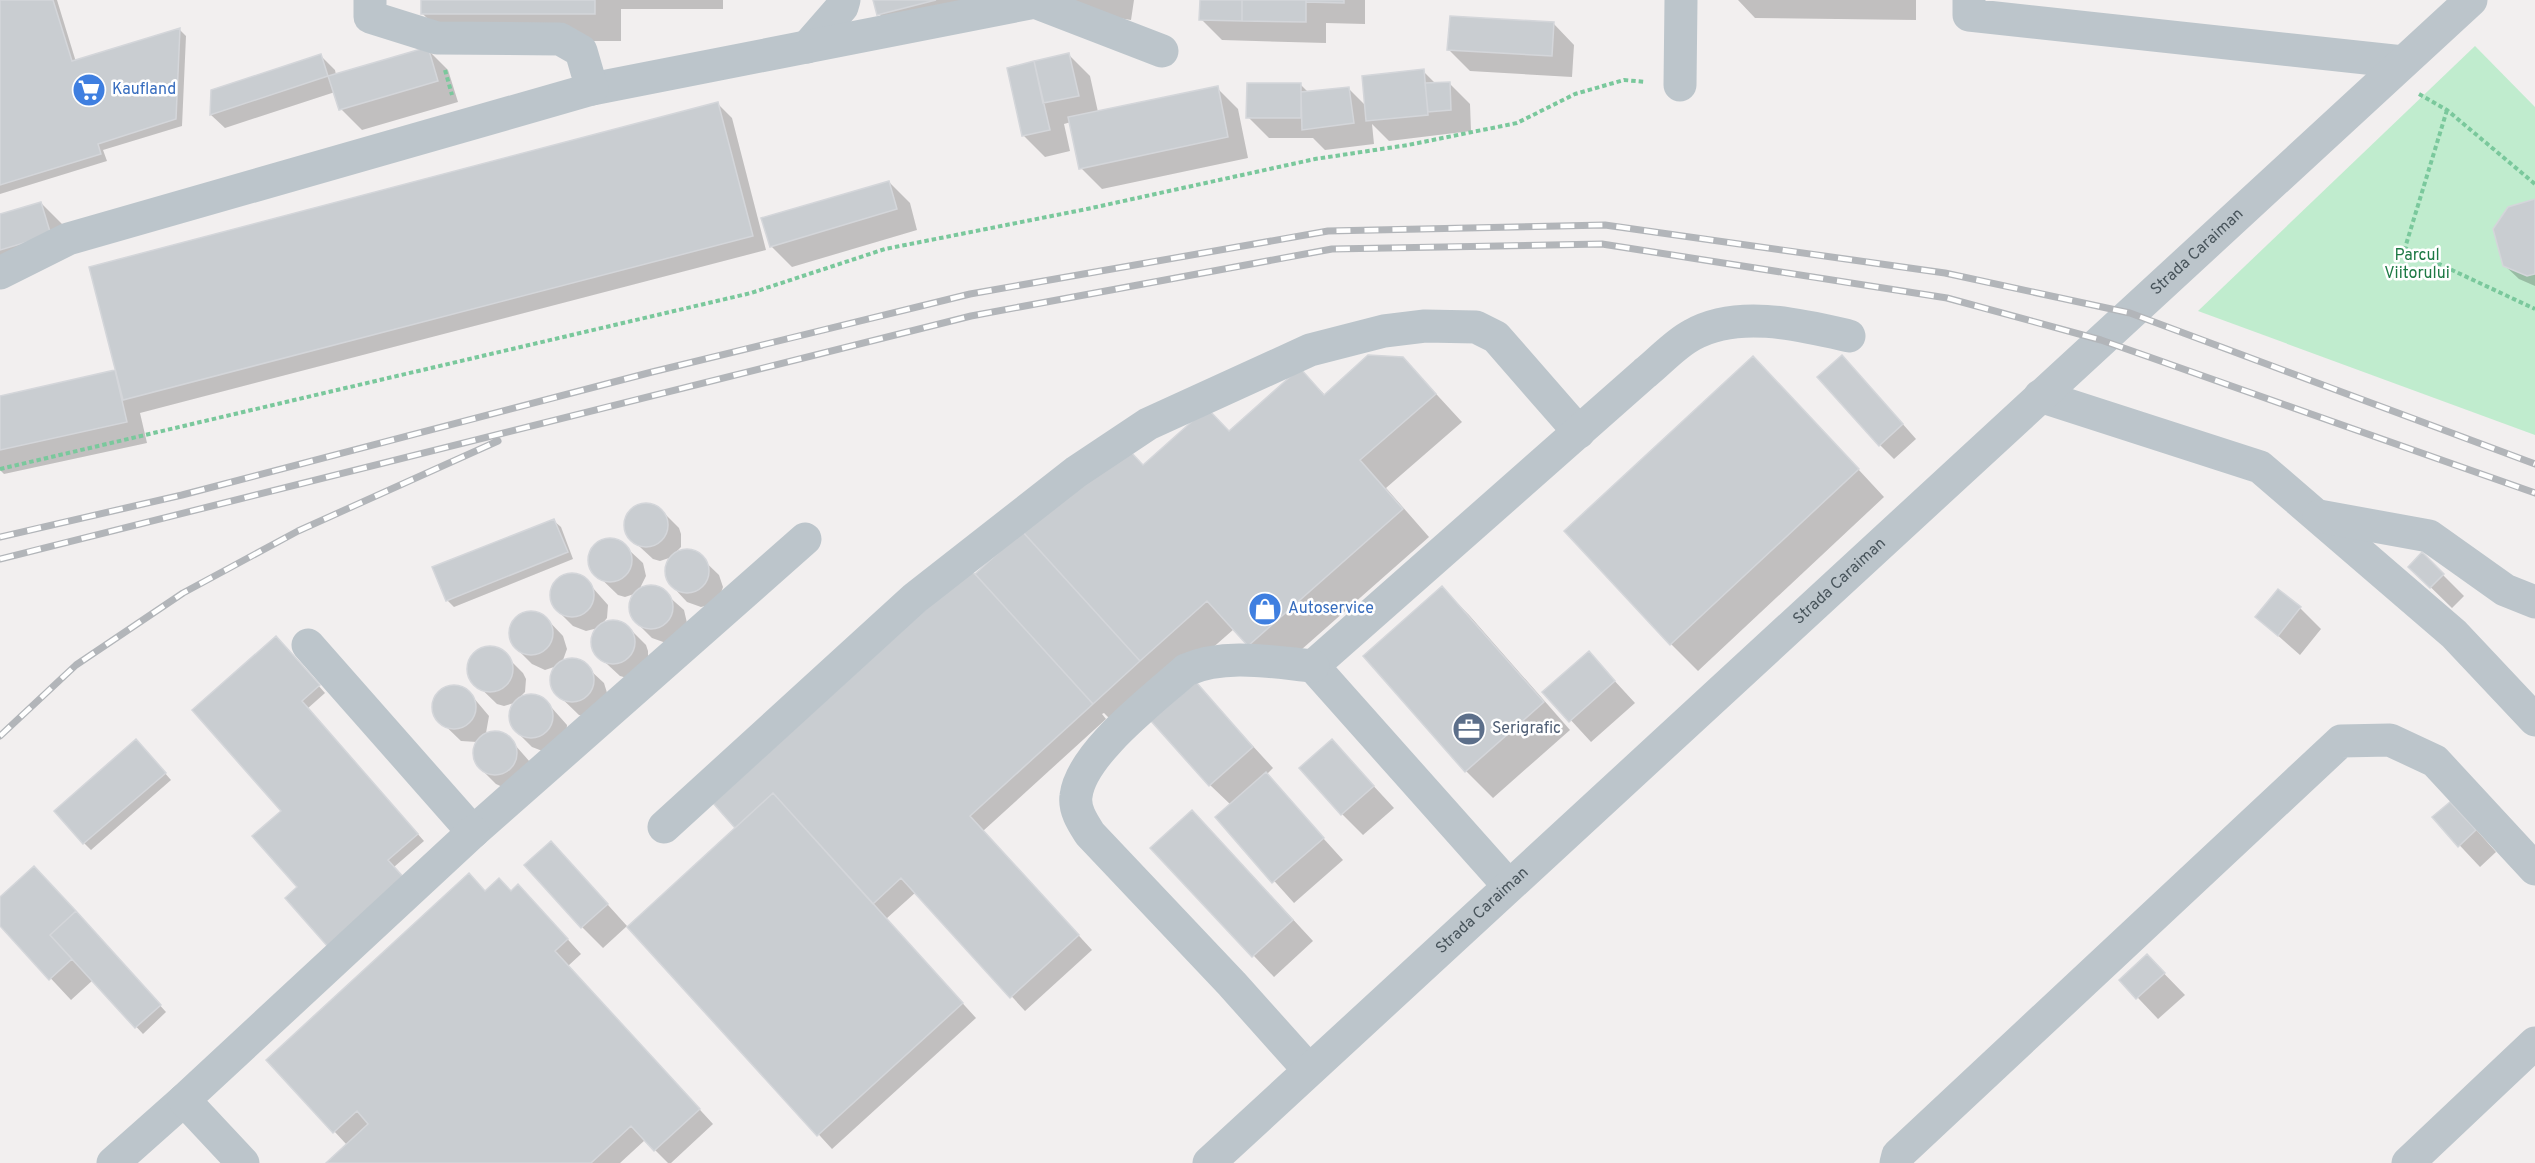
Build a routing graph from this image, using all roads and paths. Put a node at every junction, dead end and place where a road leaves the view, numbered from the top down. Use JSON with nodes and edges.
{"nodes":[{"id":1,"x":370,"y":0,"type":"edge"},
{"id":2,"x":844,"y":0,"type":"edge"},
{"id":3,"x":1681,"y":0,"type":"edge"},
{"id":4,"x":1970,"y":0,"type":"edge"},
{"id":5,"x":2463,"y":4,"type":"edge"},
{"id":6,"x":437,"y":38,"type":"junction"},
{"id":7,"x":807,"y":47,"type":"junction"},
{"id":8,"x":1162,"y":51,"type":"dead end"},
{"id":9,"x":2395,"y":69,"type":"junction"},
{"id":10,"x":1680,"y":86,"type":"joint"},
{"id":11,"x":592,"y":89,"type":"junction"},
{"id":12,"x":2447,"y":110,"type":"junction"},
{"id":13,"x":460,"y":127,"type":"junction"},
{"id":14,"x":2535,"y":184,"type":"edge"},
{"id":15,"x":0,"y":273,"type":"edge"},
{"id":16,"x":2535,"y":309,"type":"edge"},
{"id":17,"x":1849,"y":336,"type":"dead end"},
{"id":18,"x":2040,"y":396,"type":"junction"},
{"id":19,"x":1579,"y":432,"type":"junction"},
{"id":20,"x":0,"y":469,"type":"edge"},
{"id":21,"x":2317,"y":516,"type":"junction"},
{"id":22,"x":805,"y":539,"type":"dead end"},
{"id":23,"x":2535,"y":602,"type":"edge"},
{"id":24,"x":308,"y":645,"type":"dead end"},
{"id":25,"x":1314,"y":666,"type":"junction"},
{"id":26,"x":2535,"y":720,"type":"edge"},
{"id":27,"x":664,"y":828,"type":"dead end"},
{"id":28,"x":473,"y":832,"type":"junction"},
{"id":29,"x":2535,"y":869,"type":"edge"},
{"id":30,"x":1509,"y":886,"type":"junction"},
{"id":31,"x":2535,"y":1043,"type":"edge"},
{"id":32,"x":1309,"y":1070,"type":"junction"},
{"id":33,"x":184,"y":1100,"type":"junction"},
{"id":34,"x":113,"y":1163,"type":"edge"},
{"id":35,"x":243,"y":1163,"type":"edge"},
{"id":36,"x":1209,"y":1163,"type":"edge"},
{"id":37,"x":1896,"y":1163,"type":"edge"},
{"id":38,"x":2408,"y":1163,"type":"edge"}],
"edges":[{"from":1,"to":6,"type":"street"},
{"from":2,"to":7,"type":"street"},
{"from":3,"to":10,"type":"street"},
{"from":4,"to":9,"type":"street"},
{"from":5,"to":9,"type":"street","name":"Strada Caraiman"},
{"from":6,"to":11,"type":"street"},
{"from":6,"to":13,"type":"path"},
{"from":7,"to":8,"type":"street"},
{"from":7,"to":11,"type":"street"},
{"from":9,"to":12,"type":"path"},
{"from":9,"to":18,"type":"street","name":"Strada Caraiman"},
{"from":10,"to":20,"type":"path"},
{"from":11,"to":13,"type":"street"},
{"from":12,"to":14,"type":"path"},
{"from":12,"to":16,"type":"path"},
{"from":13,"to":15,"type":"street"},
{"from":17,"to":19,"type":"street"},
{"from":18,"to":21,"type":"street"},
{"from":18,"to":30,"type":"street","name":"Strada Caraiman"},
{"from":19,"to":25,"type":"street"},
{"from":19,"to":27,"type":"street"},
{"from":21,"to":23,"type":"street"},
{"from":21,"to":26,"type":"street"},
{"from":22,"to":28,"type":"street"},
{"from":24,"to":28,"type":"street"},
{"from":25,"to":30,"type":"street"},
{"from":25,"to":32,"type":"street"},
{"from":28,"to":33,"type":"street"},
{"from":29,"to":37,"type":"street"},
{"from":30,"to":32,"type":"street","name":"Strada Caraiman"},
{"from":31,"to":38,"type":"street"},
{"from":32,"to":36,"type":"street","name":"Strada Caraiman"},
{"from":33,"to":34,"type":"street"},
{"from":33,"to":35,"type":"street"}]}
